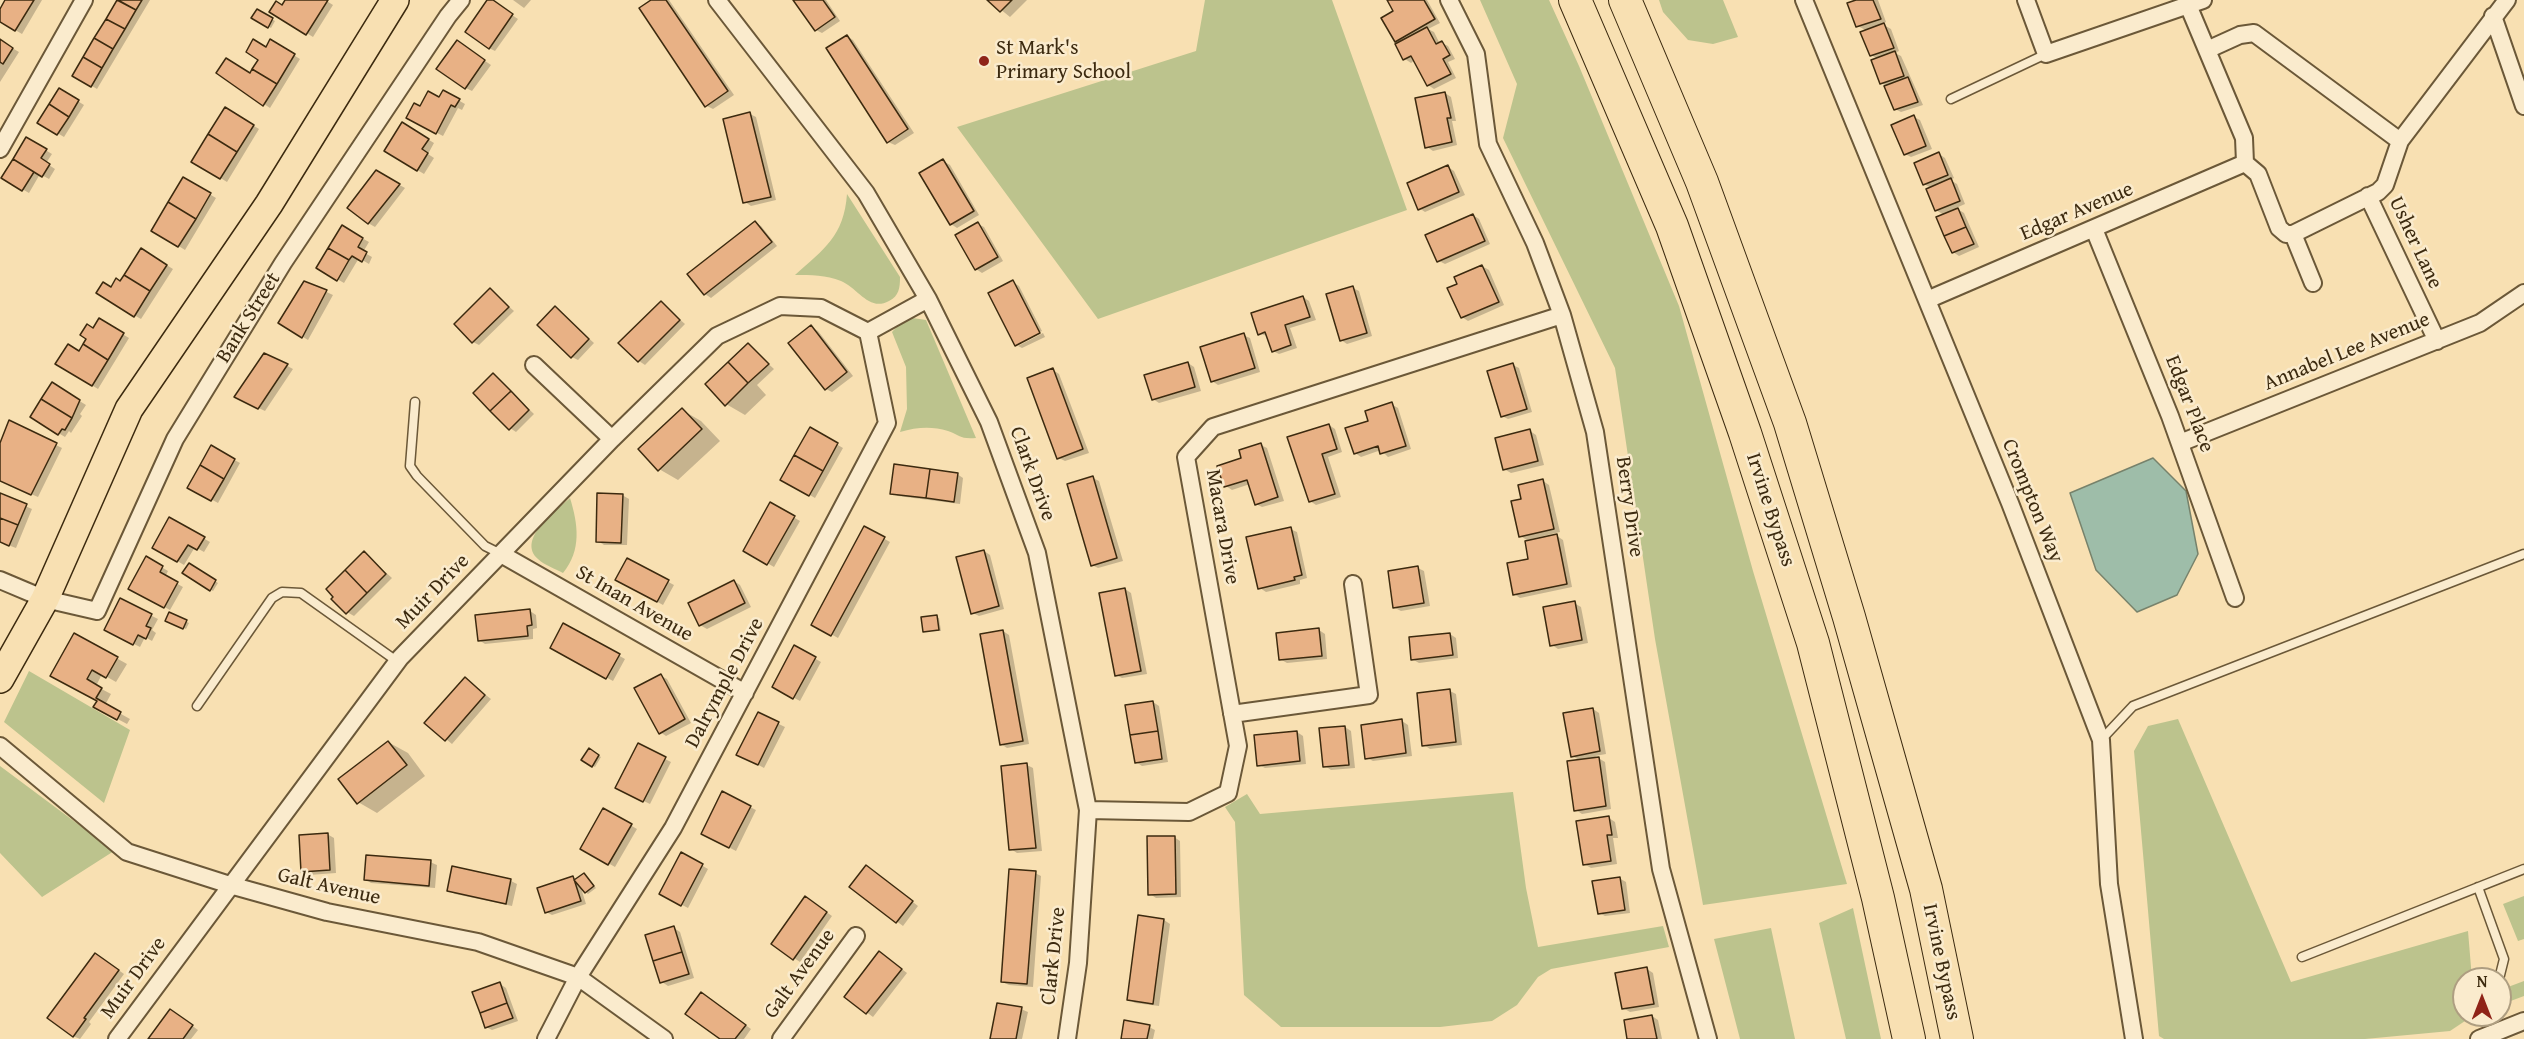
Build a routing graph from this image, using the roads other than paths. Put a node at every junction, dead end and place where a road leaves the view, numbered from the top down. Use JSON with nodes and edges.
{"nodes":[{"id":1,"x":84,"y":0,"type":"edge"},
{"id":2,"x":395,"y":0,"type":"edge"},
{"id":3,"x":461,"y":0,"type":"edge"},
{"id":4,"x":717,"y":0,"type":"edge"},
{"id":5,"x":1449,"y":0,"type":"edge"},
{"id":6,"x":1575,"y":0,"type":"edge"},
{"id":7,"x":1625,"y":0,"type":"edge"},
{"id":8,"x":1804,"y":0,"type":"edge"},
{"id":9,"x":2026,"y":0,"type":"edge"},
{"id":10,"x":2507,"y":0,"type":"edge"},
{"id":11,"x":2196,"y":2,"type":"edge"},
{"id":12,"x":2493,"y":16,"type":"junction"},
{"id":13,"x":2207,"y":50,"type":"junction"},
{"id":14,"x":2046,"y":54,"type":"junction"},
{"id":15,"x":1951,"y":99,"type":"dead end"},
{"id":16,"x":2524,"y":106,"type":"edge"},
{"id":17,"x":2400,"y":141,"type":"junction"},
{"id":18,"x":0,"y":148,"type":"edge"},
{"id":19,"x":2245,"y":163,"type":"junction"},
{"id":20,"x":2368,"y":196,"type":"junction"},
{"id":21,"x":2094,"y":230,"type":"junction"},
{"id":22,"x":2293,"y":234,"type":"junction"},
{"id":23,"x":2313,"y":283,"type":"dead end"},
{"id":24,"x":2524,"y":293,"type":"edge"},
{"id":25,"x":928,"y":299,"type":"junction"},
{"id":26,"x":1927,"y":300,"type":"junction"},
{"id":27,"x":1562,"y":315,"type":"junction"},
{"id":28,"x":868,"y":332,"type":"junction"},
{"id":29,"x":2437,"y":341,"type":"junction"},
{"id":30,"x":534,"y":365,"type":"dead end"},
{"id":31,"x":415,"y":402,"type":"dead end"},
{"id":32,"x":612,"y":439,"type":"junction"},
{"id":33,"x":2180,"y":443,"type":"junction"},
{"id":34,"x":501,"y":554,"type":"junction"},
{"id":35,"x":2524,"y":554,"type":"edge"},
{"id":36,"x":0,"y":580,"type":"edge"},
{"id":37,"x":1353,"y":584,"type":"dead end"},
{"id":38,"x":2235,"y":598,"type":"dead end"},
{"id":39,"x":45,"y":599,"type":"junction"},
{"id":40,"x":398,"y":662,"type":"junction"},
{"id":41,"x":0,"y":679,"type":"edge"},
{"id":42,"x":745,"y":693,"type":"junction"},
{"id":43,"x":197,"y":706,"type":"dead end"},
{"id":44,"x":1232,"y":714,"type":"junction"},
{"id":45,"x":2101,"y":740,"type":"junction"},
{"id":46,"x":0,"y":746,"type":"edge"},
{"id":47,"x":1088,"y":810,"type":"junction"},
{"id":48,"x":2524,"y":869,"type":"edge"},
{"id":49,"x":230,"y":885,"type":"junction"},
{"id":50,"x":2478,"y":887,"type":"junction"},
{"id":51,"x":856,"y":936,"type":"dead end"},
{"id":52,"x":2302,"y":957,"type":"dead end"},
{"id":53,"x":2502,"y":967,"type":"edge"},
{"id":54,"x":578,"y":977,"type":"junction"},
{"id":55,"x":2524,"y":1022,"type":"edge"},
{"id":56,"x":117,"y":1039,"type":"edge"},
{"id":57,"x":546,"y":1039,"type":"edge"},
{"id":58,"x":664,"y":1039,"type":"edge"},
{"id":59,"x":781,"y":1039,"type":"edge"},
{"id":60,"x":1067,"y":1039,"type":"edge"},
{"id":61,"x":1708,"y":1039,"type":"edge"},
{"id":62,"x":1909,"y":1039,"type":"edge"},
{"id":63,"x":1957,"y":1039,"type":"edge"},
{"id":64,"x":2134,"y":1039,"type":"edge"},
{"id":65,"x":2480,"y":1039,"type":"edge"}],
"edges":[{"from":1,"to":18,"type":"street"},
{"from":2,"to":39,"type":"main road"},
{"from":3,"to":39,"type":"street","name":"Bank Street"},
{"from":4,"to":25,"type":"street","name":"Clark Drive"},
{"from":5,"to":27,"type":"street","name":"Berry Drive"},
{"from":6,"to":62,"type":"highway","name":"Irvine Bypass"},
{"from":7,"to":63,"type":"highway","name":"Irvine Bypass"},
{"from":8,"to":26,"type":"street","name":"Crompton Way"},
{"from":9,"to":14,"type":"street"},
{"from":10,"to":12,"type":"street"},
{"from":11,"to":13,"type":"street"},
{"from":11,"to":14,"type":"street"},
{"from":12,"to":16,"type":"street"},
{"from":12,"to":17,"type":"street"},
{"from":13,"to":17,"type":"street"},
{"from":13,"to":19,"type":"street"},
{"from":14,"to":15,"type":"lane"},
{"from":17,"to":20,"type":"street"},
{"from":19,"to":21,"type":"street","name":"Edgar Avenue"},
{"from":19,"to":22,"type":"street"},
{"from":20,"to":22,"type":"street"},
{"from":20,"to":29,"type":"street","name":"Usher Lane"},
{"from":21,"to":26,"type":"street","name":"Edgar Avenue"},
{"from":21,"to":33,"type":"street","name":"Edgar Place"},
{"from":22,"to":23,"type":"street"},
{"from":24,"to":29,"type":"street","name":"Annabel Lee Avenue"},
{"from":25,"to":28,"type":"street"},
{"from":25,"to":47,"type":"street","name":"Clark Drive"},
{"from":26,"to":45,"type":"street","name":"Crompton Way"},
{"from":27,"to":44,"type":"street","name":"Macara Drive"},
{"from":27,"to":61,"type":"street","name":"Berry Drive"},
{"from":28,"to":32,"type":"street","name":"Muir Drive"},
{"from":28,"to":42,"type":"street","name":"Dalrymple Drive"},
{"from":29,"to":33,"type":"street","name":"Annabel Lee Avenue"},
{"from":30,"to":32,"type":"street"},
{"from":31,"to":34,"type":"lane"},
{"from":32,"to":34,"type":"street","name":"Muir Drive"},
{"from":33,"to":38,"type":"street","name":"Edgar Place"},
{"from":34,"to":40,"type":"street","name":"Muir Drive"},
{"from":34,"to":42,"type":"street","name":"St Inan Avenue"},
{"from":35,"to":45,"type":"lane"},
{"from":36,"to":39,"type":"street"},
{"from":37,"to":44,"type":"street"},
{"from":39,"to":41,"type":"main road"},
{"from":40,"to":43,"type":"lane"},
{"from":40,"to":49,"type":"street","name":"Muir Drive"},
{"from":42,"to":54,"type":"street","name":"Dalrymple Drive"},
{"from":44,"to":47,"type":"street","name":"Macara Drive"},
{"from":45,"to":64,"type":"street","name":"Crompton Way"},
{"from":46,"to":49,"type":"street","name":"Galt Avenue"},
{"from":47,"to":60,"type":"street","name":"Clark Drive"},
{"from":48,"to":50,"type":"lane"},
{"from":49,"to":54,"type":"street","name":"Galt Avenue"},
{"from":49,"to":56,"type":"street","name":"Muir Drive"},
{"from":50,"to":52,"type":"lane"},
{"from":50,"to":53,"type":"lane"},
{"from":51,"to":59,"type":"street","name":"Galt Avenue"},
{"from":54,"to":57,"type":"street","name":"Dalrymple Drive"},
{"from":54,"to":58,"type":"street","name":"Galt Avenue"},
{"from":55,"to":65,"type":"street"}]}
